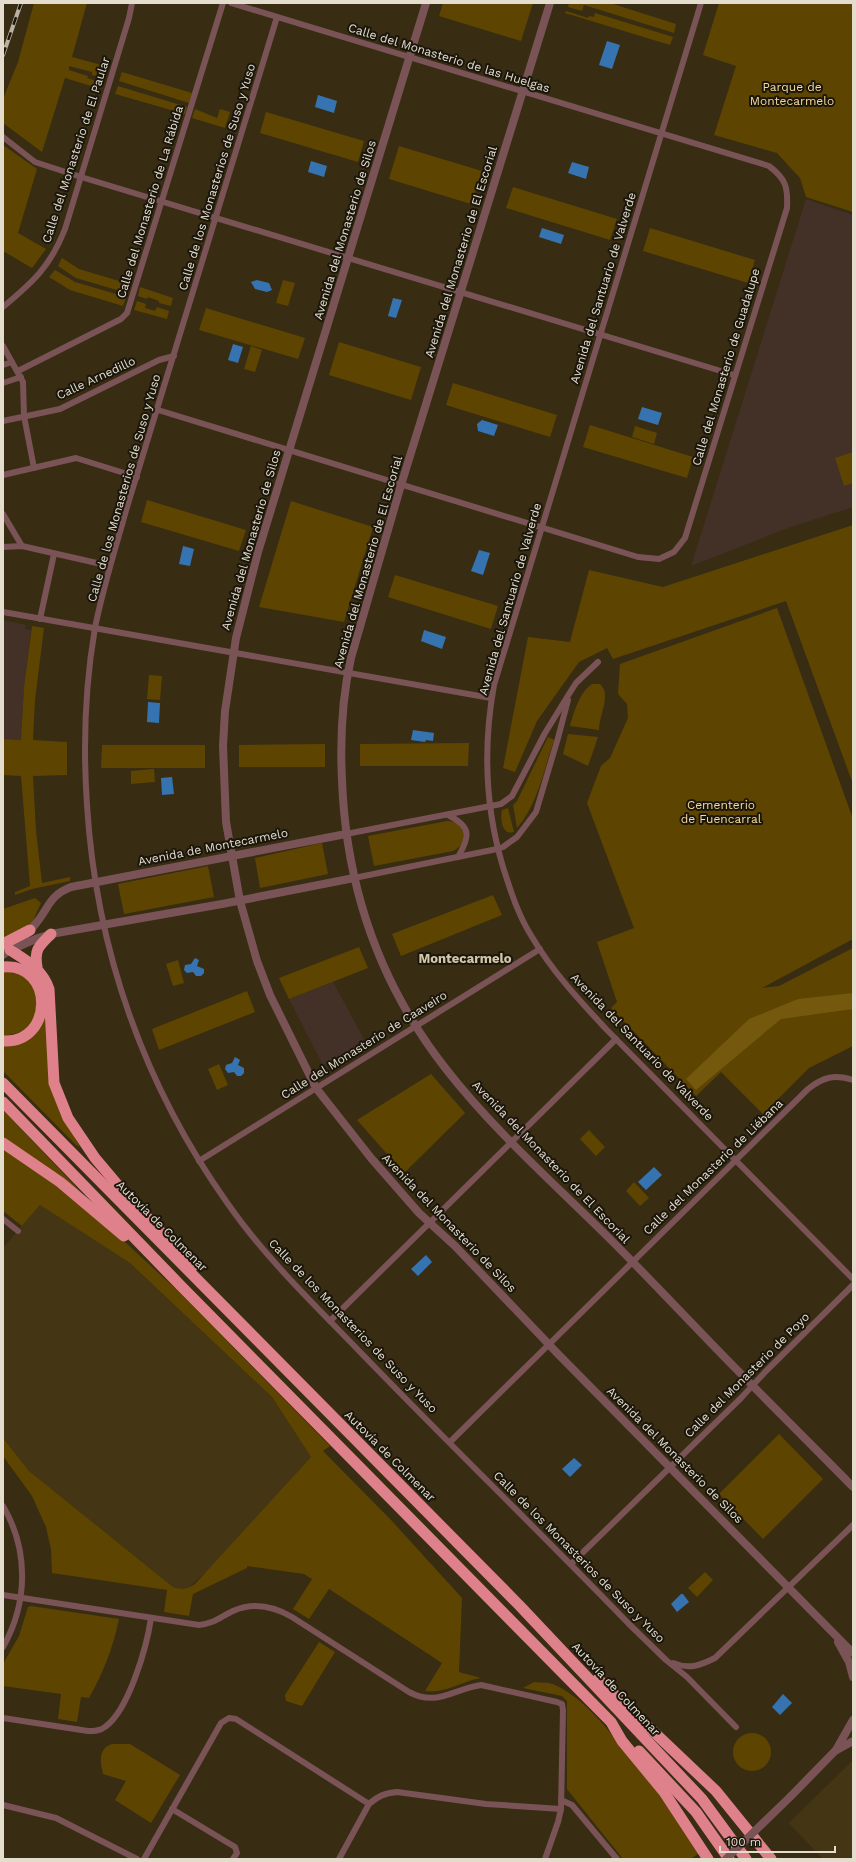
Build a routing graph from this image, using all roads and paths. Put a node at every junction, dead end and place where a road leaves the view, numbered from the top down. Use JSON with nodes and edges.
{"nodes":[{"id":1,"x":132,"y":3,"type":"edge"},
{"id":2,"x":223,"y":3,"type":"edge"},
{"id":3,"x":231,"y":3,"type":"edge"},
{"id":4,"x":426,"y":3,"type":"edge"},
{"id":5,"x":550,"y":3,"type":"edge"},
{"id":6,"x":701,"y":3,"type":"edge"},
{"id":7,"x":277,"y":17,"type":"junction"},
{"id":8,"x":409,"y":58,"type":"junction"},
{"id":9,"x":524,"y":91,"type":"junction"},
{"id":10,"x":661,"y":134,"type":"junction"},
{"id":11,"x":3,"y":137,"type":"edge"},
{"id":12,"x":81,"y":177,"type":"junction"},
{"id":13,"x":162,"y":202,"type":"junction"},
{"id":14,"x":216,"y":218,"type":"junction"},
{"id":15,"x":349,"y":258,"type":"junction"},
{"id":16,"x":460,"y":293,"type":"junction"},
{"id":17,"x":3,"y":307,"type":"edge"},
{"id":18,"x":600,"y":334,"type":"junction"},
{"id":19,"x":3,"y":346,"type":"edge"},
{"id":20,"x":174,"y":356,"type":"junction"},
{"id":21,"x":12,"y":362,"type":"junction"},
{"id":22,"x":3,"y":365,"type":"edge"},
{"id":23,"x":20,"y":374,"type":"junction"},
{"id":24,"x":734,"y":375,"type":"junction"},
{"id":25,"x":3,"y":383,"type":"edge"},
{"id":26,"x":158,"y":410,"type":"junction"},
{"id":27,"x":24,"y":416,"type":"junction"},
{"id":28,"x":3,"y":421,"type":"edge"},
{"id":29,"x":289,"y":450,"type":"junction"},
{"id":30,"x":34,"y":468,"type":"junction"},
{"id":31,"x":3,"y":475,"type":"edge"},
{"id":32,"x":137,"y":477,"type":"junction"},
{"id":33,"x":402,"y":485,"type":"junction"},
{"id":34,"x":3,"y":514,"type":"edge"},
{"id":35,"x":541,"y":528,"type":"junction"},
{"id":36,"x":22,"y":546,"type":"junction"},
{"id":37,"x":3,"y":547,"type":"edge"},
{"id":38,"x":54,"y":554,"type":"junction"},
{"id":39,"x":110,"y":566,"type":"junction"},
{"id":40,"x":3,"y":612,"type":"edge"},
{"id":41,"x":40,"y":618,"type":"junction"},
{"id":42,"x":95,"y":628,"type":"junction"},
{"id":43,"x":233,"y":652,"type":"junction"},
{"id":44,"x":598,"y":662,"type":"dead end"},
{"id":45,"x":348,"y":672,"type":"junction"},
{"id":46,"x":569,"y":694,"type":"junction"},
{"id":47,"x":491,"y":698,"type":"junction"},
{"id":48,"x":490,"y":808,"type":"junction"},
{"id":49,"x":448,"y":815,"type":"junction"},
{"id":50,"x":346,"y":834,"type":"junction"},
{"id":51,"x":497,"y":849,"type":"junction"},
{"id":52,"x":231,"y":856,"type":"junction"},
{"id":53,"x":458,"y":857,"type":"junction"},
{"id":54,"x":354,"y":878,"type":"junction"},
{"id":55,"x":94,"y":882,"type":"junction"},
{"id":56,"x":240,"y":901,"type":"junction"},
{"id":57,"x":103,"y":924,"type":"junction"},
{"id":58,"x":30,"y":930,"type":"joint"},
{"id":59,"x":51,"y":934,"type":"junction"},
{"id":60,"x":540,"y":948,"type":"junction"},
{"id":61,"x":5,"y":950,"type":"edge"},
{"id":62,"x":3,"y":967,"type":"edge"},
{"id":63,"x":37,"y":967,"type":"junction"},
{"id":64,"x":416,"y":1026,"type":"junction"},
{"id":65,"x":616,"y":1038,"type":"junction"},
{"id":66,"x":3,"y":1041,"type":"edge"},
{"id":67,"x":850,"y":1079,"type":"edge"},
{"id":68,"x":3,"y":1083,"type":"edge"},
{"id":69,"x":316,"y":1088,"type":"junction"},
{"id":70,"x":3,"y":1102,"type":"edge"},
{"id":71,"x":512,"y":1142,"type":"junction"},
{"id":72,"x":3,"y":1143,"type":"edge"},
{"id":73,"x":736,"y":1159,"type":"junction"},
{"id":74,"x":200,"y":1162,"type":"junction"},
{"id":75,"x":3,"y":1219,"type":"edge"},
{"id":76,"x":430,"y":1222,"type":"junction"},
{"id":77,"x":18,"y":1231,"type":"dead end"},
{"id":78,"x":632,"y":1261,"type":"junction"},
{"id":79,"x":853,"y":1279,"type":"edge"},
{"id":80,"x":853,"y":1285,"type":"edge"},
{"id":81,"x":182,"y":1287,"type":"junction"},
{"id":82,"x":330,"y":1321,"type":"junction"},
{"id":83,"x":250,"y":1332,"type":"junction"},
{"id":84,"x":549,"y":1345,"type":"junction"},
{"id":85,"x":753,"y":1385,"type":"junction"},
{"id":86,"x":450,"y":1442,"type":"junction"},
{"id":87,"x":670,"y":1468,"type":"junction"},
{"id":88,"x":853,"y":1487,"type":"edge"},
{"id":89,"x":3,"y":1506,"type":"edge"},
{"id":90,"x":853,"y":1525,"type":"edge"},
{"id":91,"x":571,"y":1564,"type":"junction"},
{"id":92,"x":788,"y":1588,"type":"junction"},
{"id":93,"x":3,"y":1595,"type":"edge"},
{"id":94,"x":21,"y":1598,"type":"junction"},
{"id":95,"x":519,"y":1606,"type":"junction"},
{"id":96,"x":151,"y":1618,"type":"junction"},
{"id":97,"x":827,"y":1627,"type":"junction"},
{"id":98,"x":3,"y":1647,"type":"edge"},
{"id":99,"x":853,"y":1653,"type":"edge"},
{"id":100,"x":666,"y":1660,"type":"junction"},
{"id":101,"x":853,"y":1677,"type":"edge"},
{"id":102,"x":3,"y":1718,"type":"edge"},
{"id":103,"x":853,"y":1720,"type":"edge"},
{"id":104,"x":611,"y":1722,"type":"junction"},
{"id":105,"x":736,"y":1727,"type":"dead end"},
{"id":106,"x":852,"y":1743,"type":"edge"},
{"id":107,"x":835,"y":1751,"type":"junction"},
{"id":108,"x":561,"y":1800,"type":"junction"},
{"id":109,"x":369,"y":1804,"type":"junction"},
{"id":110,"x":3,"y":1805,"type":"edge"},
{"id":111,"x":172,"y":1809,"type":"junction"},
{"id":112,"x":560,"y":1809,"type":"junction"},
{"id":113,"x":137,"y":1859,"type":"edge"},
{"id":114,"x":144,"y":1859,"type":"edge"},
{"id":115,"x":233,"y":1859,"type":"edge"},
{"id":116,"x":338,"y":1859,"type":"edge"},
{"id":117,"x":545,"y":1859,"type":"edge"},
{"id":118,"x":617,"y":1859,"type":"edge"},
{"id":119,"x":708,"y":1859,"type":"edge"},
{"id":120,"x":728,"y":1859,"type":"edge"},
{"id":121,"x":746,"y":1859,"type":"edge"},
{"id":122,"x":771,"y":1859,"type":"edge"}],
"edges":[{"from":1,"to":12,"type":"street","name":"Calle del Monasterio de El Paular"},
{"from":2,"to":13,"type":"street","name":"Calle del Monasterio de La Rábida"},
{"from":3,"to":7,"type":"street","name":"Calle del Monasterio de las Huelgas"},
{"from":4,"to":8,"type":"street","name":"Avenida del Monasterio de Silos"},
{"from":5,"to":9,"type":"street","name":"Avenida del Monasterio de El Escorial"},
{"from":6,"to":10,"type":"street","name":"Avenida del Santuario de Valverde"},
{"from":7,"to":8,"type":"street","name":"Calle del Monasterio de las Huelgas"},
{"from":7,"to":14,"type":"street","name":"Calle de los Monasterios de Suso y Yuso"},
{"from":8,"to":9,"type":"street","name":"Calle del Monasterio de las Huelgas"},
{"from":8,"to":15,"type":"street","name":"Avenida del Monasterio de Silos"},
{"from":9,"to":10,"type":"street","name":"Calle del Monasterio de las Huelgas"},
{"from":9,"to":16,"type":"street","name":"Avenida del Monasterio de El Escorial"},
{"from":10,"to":18,"type":"street","name":"Avenida del Santuario de Valverde"},
{"from":10,"to":24,"type":"street","name":"Calle del Monasterio de Guadalupe"},
{"from":11,"to":12,"type":"street"},
{"from":12,"to":13,"type":"street"},
{"from":12,"to":17,"type":"street","name":"Calle del Monasterio de El Paular"},
{"from":13,"to":14,"type":"street"},
{"from":13,"to":23,"type":"street","name":"Calle del Monasterio de La Rábida"},
{"from":14,"to":15,"type":"street"},
{"from":14,"to":20,"type":"street","name":"Calle de los Monasterios de Suso y Yuso"},
{"from":15,"to":16,"type":"street"},
{"from":15,"to":29,"type":"street","name":"Avenida del Monasterio de Silos"},
{"from":16,"to":18,"type":"street"},
{"from":16,"to":33,"type":"street","name":"Avenida del Monasterio de El Escorial"},
{"from":18,"to":24,"type":"street"},
{"from":18,"to":35,"type":"street","name":"Avenida del Santuario de Valverde"},
{"from":19,"to":21,"type":"street"},
{"from":20,"to":26,"type":"street","name":"Calle de los Monasterios de Suso y Yuso"},
{"from":20,"to":27,"type":"street","name":"Calle Arnedillo"},
{"from":21,"to":22,"type":"street"},
{"from":21,"to":23,"type":"street"},
{"from":23,"to":25,"type":"street","name":"Calle del Monasterio de La Rábida"},
{"from":23,"to":27,"type":"street"},
{"from":24,"to":35,"type":"street","name":"Calle del Monasterio de Guadalupe"},
{"from":26,"to":29,"type":"street","name":"Calle del Monasterio de Guadalupe"},
{"from":26,"to":32,"type":"street","name":"Calle de los Monasterios de Suso y Yuso"},
{"from":27,"to":28,"type":"street","name":"Calle Arnedillo"},
{"from":27,"to":30,"type":"street"},
{"from":29,"to":33,"type":"street","name":"Calle del Monasterio de Guadalupe"},
{"from":29,"to":43,"type":"street","name":"Avenida del Monasterio de Silos"},
{"from":30,"to":31,"type":"street"},
{"from":30,"to":32,"type":"street"},
{"from":32,"to":39,"type":"street","name":"Calle de los Monasterios de Suso y Yuso"},
{"from":33,"to":35,"type":"street","name":"Calle del Monasterio de Guadalupe"},
{"from":33,"to":45,"type":"street","name":"Avenida del Monasterio de El Escorial"},
{"from":34,"to":36,"type":"street"},
{"from":35,"to":47,"type":"street","name":"Avenida del Santuario de Valverde"},
{"from":36,"to":37,"type":"street"},
{"from":36,"to":38,"type":"street"},
{"from":38,"to":39,"type":"street"},
{"from":38,"to":41,"type":"street"},
{"from":39,"to":42,"type":"street","name":"Calle de los Monasterios de Suso y Yuso"},
{"from":40,"to":41,"type":"street"},
{"from":41,"to":42,"type":"street"},
{"from":42,"to":43,"type":"street"},
{"from":42,"to":55,"type":"street","name":"Calle de los Monasterios de Suso y Yuso"},
{"from":43,"to":45,"type":"street"},
{"from":43,"to":52,"type":"street","name":"Avenida del Monasterio de Silos"},
{"from":44,"to":46,"type":"street","name":"Avenida de Montecarmelo"},
{"from":45,"to":47,"type":"street"},
{"from":45,"to":50,"type":"street","name":"Avenida del Monasterio de El Escorial"},
{"from":46,"to":48,"type":"street","name":"Avenida de Montecarmelo"},
{"from":46,"to":51,"type":"street"},
{"from":47,"to":48,"type":"street","name":"Avenida del Santuario de Valverde"},
{"from":48,"to":49,"type":"street","name":"Avenida de Montecarmelo"},
{"from":48,"to":51,"type":"street","name":"Avenida del Santuario de Valverde"},
{"from":49,"to":50,"type":"street","name":"Avenida de Montecarmelo"},
{"from":49,"to":53,"type":"street"},
{"from":50,"to":52,"type":"street","name":"Avenida de Montecarmelo"},
{"from":50,"to":54,"type":"street","name":"Avenida del Monasterio de El Escorial"},
{"from":51,"to":53,"type":"street"},
{"from":51,"to":60,"type":"street","name":"Avenida del Santuario de Valverde"},
{"from":52,"to":55,"type":"street","name":"Avenida de Montecarmelo"},
{"from":52,"to":56,"type":"street","name":"Avenida del Monasterio de Silos"},
{"from":53,"to":54,"type":"street"},
{"from":54,"to":56,"type":"street"},
{"from":54,"to":64,"type":"street","name":"Avenida del Monasterio de El Escorial"},
{"from":55,"to":57,"type":"street","name":"Calle de los Monasterios de Suso y Yuso"},
{"from":55,"to":58,"type":"street","name":"Avenida de Montecarmelo"},
{"from":56,"to":57,"type":"street"},
{"from":56,"to":69,"type":"street","name":"Avenida del Monasterio de Silos"},
{"from":57,"to":59,"type":"street"},
{"from":57,"to":74,"type":"street","name":"Calle de los Monasterios de Suso y Yuso"},
{"from":58,"to":61,"type":"highway"},
{"from":59,"to":61,"type":"street"},
{"from":59,"to":63,"type":"highway"},
{"from":60,"to":64,"type":"street","name":"Calle del Monasterio de Caaveiro"},
{"from":60,"to":65,"type":"street","name":"Avenida del Santuario de Valverde"},
{"from":61,"to":63,"type":"highway"},
{"from":62,"to":66,"type":"highway"},
{"from":63,"to":83,"type":"highway"},
{"from":64,"to":69,"type":"street","name":"Calle del Monasterio de Caaveiro"},
{"from":64,"to":71,"type":"street","name":"Avenida del Monasterio de El Escorial"},
{"from":65,"to":71,"type":"street"},
{"from":65,"to":73,"type":"street","name":"Avenida del Santuario de Valverde"},
{"from":67,"to":73,"type":"street","name":"Calle del Monasterio de Liébana"},
{"from":68,"to":83,"type":"highway","name":"Autovía de Colmenar"},
{"from":69,"to":74,"type":"street","name":"Calle del Monasterio de Caaveiro"},
{"from":69,"to":76,"type":"street","name":"Avenida del Monasterio de Silos"},
{"from":70,"to":81,"type":"highway"},
{"from":71,"to":76,"type":"street"},
{"from":71,"to":78,"type":"street","name":"Avenida del Monasterio de El Escorial"},
{"from":72,"to":81,"type":"highway"},
{"from":73,"to":78,"type":"street","name":"Calle del Monasterio de Liébana"},
{"from":73,"to":79,"type":"street","name":"Avenida del Santuario de Valverde"},
{"from":74,"to":82,"type":"street","name":"Calle de los Monasterios de Suso y Yuso"},
{"from":75,"to":77,"type":"street"},
{"from":76,"to":82,"type":"street"},
{"from":76,"to":84,"type":"street","name":"Avenida del Monasterio de Silos"},
{"from":78,"to":84,"type":"street","name":"Calle del Monasterio de Liébana"},
{"from":78,"to":85,"type":"street","name":"Avenida del Monasterio de El Escorial"},
{"from":80,"to":85,"type":"street","name":"Calle del Monasterio de Poyo"},
{"from":81,"to":104,"type":"highway"},
{"from":82,"to":86,"type":"street","name":"Calle de los Monasterios de Suso y Yuso"},
{"from":83,"to":95,"type":"highway","name":"Autovía de Colmenar"},
{"from":84,"to":86,"type":"street","name":"Calle del Monasterio de Liébana"},
{"from":84,"to":87,"type":"street","name":"Avenida del Monasterio de Silos"},
{"from":85,"to":87,"type":"street","name":"Calle del Monasterio de Poyo"},
{"from":85,"to":88,"type":"street","name":"Avenida del Monasterio de El Escorial"},
{"from":86,"to":91,"type":"street","name":"Calle de los Monasterios de Suso y Yuso"},
{"from":87,"to":91,"type":"street","name":"Calle del Monasterio de Poyo"},
{"from":87,"to":92,"type":"street","name":"Avenida del Monasterio de Silos"},
{"from":89,"to":94,"type":"street"},
{"from":90,"to":92,"type":"street"},
{"from":91,"to":100,"type":"street","name":"Calle de los Monasterios de Suso y Yuso"},
{"from":92,"to":97,"type":"street","name":"Avenida del Monasterio de Silos"},
{"from":92,"to":100,"type":"street"},
{"from":93,"to":94,"type":"street"},
{"from":94,"to":96,"type":"street"},
{"from":94,"to":98,"type":"street"},
{"from":95,"to":121,"type":"highway","name":"Autovía de Colmenar"},
{"from":95,"to":122,"type":"highway"},
{"from":96,"to":102,"type":"street"},
{"from":96,"to":108,"type":"street"},
{"from":97,"to":99,"type":"street","name":"Avenida del Monasterio de Silos"},
{"from":97,"to":101,"type":"street","name":"Avenida del Monasterio de Silos"},
{"from":100,"to":105,"type":"street","name":"Calle de los Monasterios de Suso y Yuso"},
{"from":103,"to":107,"type":"street"},
{"from":104,"to":119,"type":"highway"},
{"from":104,"to":120,"type":"highway","name":"Autovía de Colmenar"},
{"from":106,"to":107,"type":"street"},
{"from":107,"to":120,"type":"street","bridge":true},
{"from":108,"to":112,"type":"street"},
{"from":108,"to":118,"type":"street"},
{"from":109,"to":111,"type":"street"},
{"from":109,"to":112,"type":"street"},
{"from":109,"to":116,"type":"street"},
{"from":110,"to":113,"type":"street"},
{"from":111,"to":114,"type":"street"},
{"from":111,"to":115,"type":"street"},
{"from":112,"to":117,"type":"street"}]}
